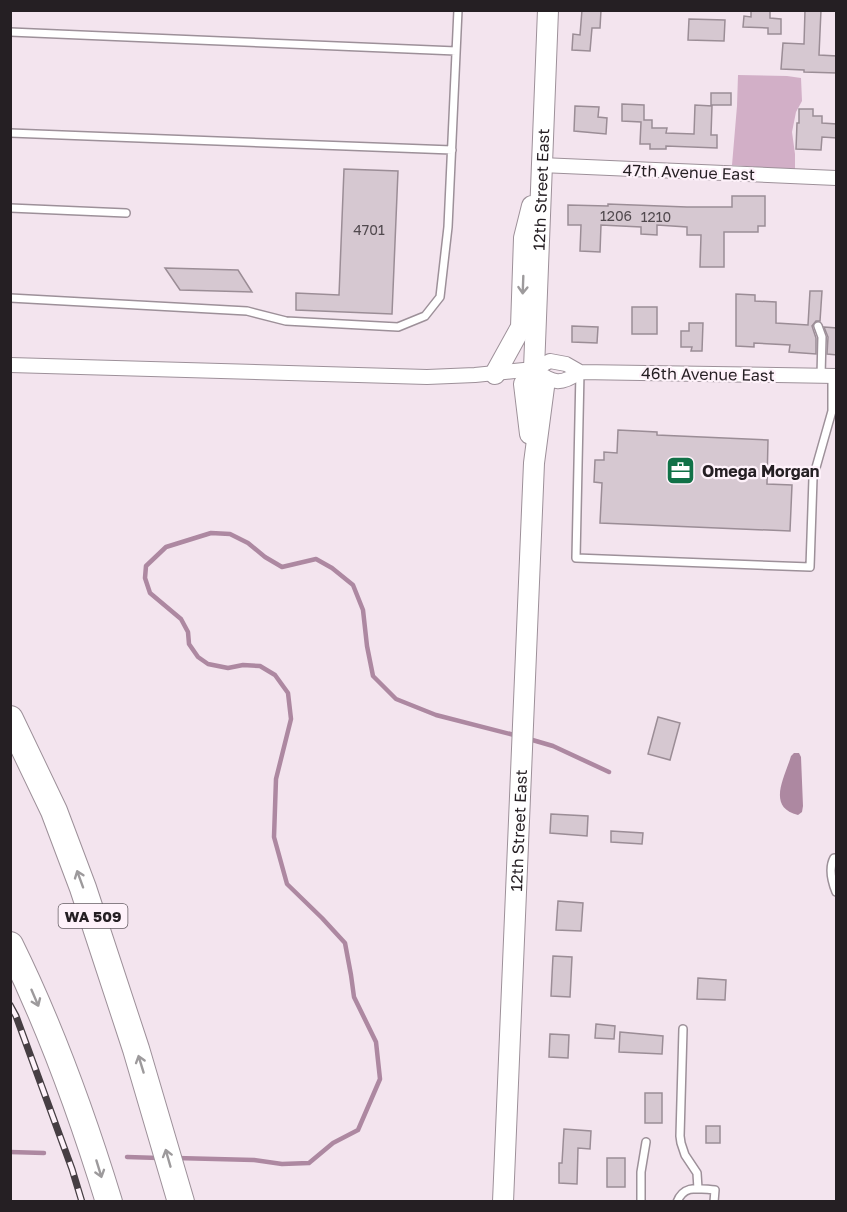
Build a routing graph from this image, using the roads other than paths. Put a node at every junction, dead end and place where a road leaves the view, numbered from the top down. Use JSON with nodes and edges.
{"nodes":[{"id":1,"x":458,"y":10,"type":"edge"},
{"id":2,"x":548,"y":10,"type":"edge"},
{"id":3,"x":10,"y":32,"type":"edge"},
{"id":4,"x":456,"y":51,"type":"junction"},
{"id":5,"x":10,"y":134,"type":"edge"},
{"id":6,"x":452,"y":150,"type":"junction"},
{"id":7,"x":541,"y":165,"type":"junction"},
{"id":8,"x":837,"y":178,"type":"edge"},
{"id":9,"x":10,"y":208,"type":"edge"},
{"id":10,"x":126,"y":213,"type":"dead end"},
{"id":11,"x":10,"y":298,"type":"edge"},
{"id":12,"x":818,"y":326,"type":"dead end"},
{"id":13,"x":10,"y":365,"type":"edge"},
{"id":14,"x":534,"y":369,"type":"junction"},
{"id":15,"x":580,"y":372,"type":"junction"},
{"id":16,"x":495,"y":374,"type":"junction"},
{"id":17,"x":830,"y":376,"type":"edge"},
{"id":18,"x":10,"y":719,"type":"edge"},
{"id":19,"x":835,"y":858,"type":"edge"},
{"id":20,"x":836,"y":892,"type":"edge"},
{"id":21,"x":10,"y":945,"type":"edge"},
{"id":22,"x":682,"y":1029,"type":"dead end"},
{"id":23,"x":645,"y":1142,"type":"dead end"},
{"id":24,"x":698,"y":1189,"type":"junction"},
{"id":25,"x":180,"y":1199,"type":"edge"},
{"id":26,"x":504,"y":1200,"type":"edge"},
{"id":27,"x":109,"y":1202,"type":"edge"},
{"id":28,"x":641,"y":1202,"type":"edge"},
{"id":29,"x":677,"y":1202,"type":"edge"},
{"id":30,"x":714,"y":1202,"type":"edge"}],
"edges":[{"from":1,"to":4,"type":"lane"},
{"from":2,"to":7,"type":"street","name":"12th Street East"},
{"from":3,"to":4,"type":"lane"},
{"from":4,"to":6,"type":"lane"},
{"from":5,"to":6,"type":"lane"},
{"from":6,"to":11,"type":"lane"},
{"from":7,"to":8,"type":"street","name":"47th Avenue East"},
{"from":7,"to":14,"type":"street","name":"12th Street East"},
{"from":7,"to":16,"type":"street","one_way":true},
{"from":9,"to":10,"type":"lane"},
{"from":12,"to":17,"type":"lane"},
{"from":13,"to":16,"type":"street"},
{"from":14,"to":15,"type":"street","name":"46th Avenue East"},
{"from":14,"to":16,"type":"street"},
{"from":14,"to":26,"type":"street","name":"12th Street East"},
{"from":15,"to":17,"type":"street","name":"46th Avenue East"},
{"from":15,"to":17,"type":"lane"},
{"from":25,"to":18,"type":"highway","number":"WA 509","one_way":true},
{"from":19,"to":20,"type":"lane"},
{"from":21,"to":27,"type":"highway","one_way":true},
{"from":22,"to":24,"type":"lane"},
{"from":23,"to":28,"type":"lane"},
{"from":24,"to":29,"type":"lane"},
{"from":24,"to":30,"type":"lane"}]}
